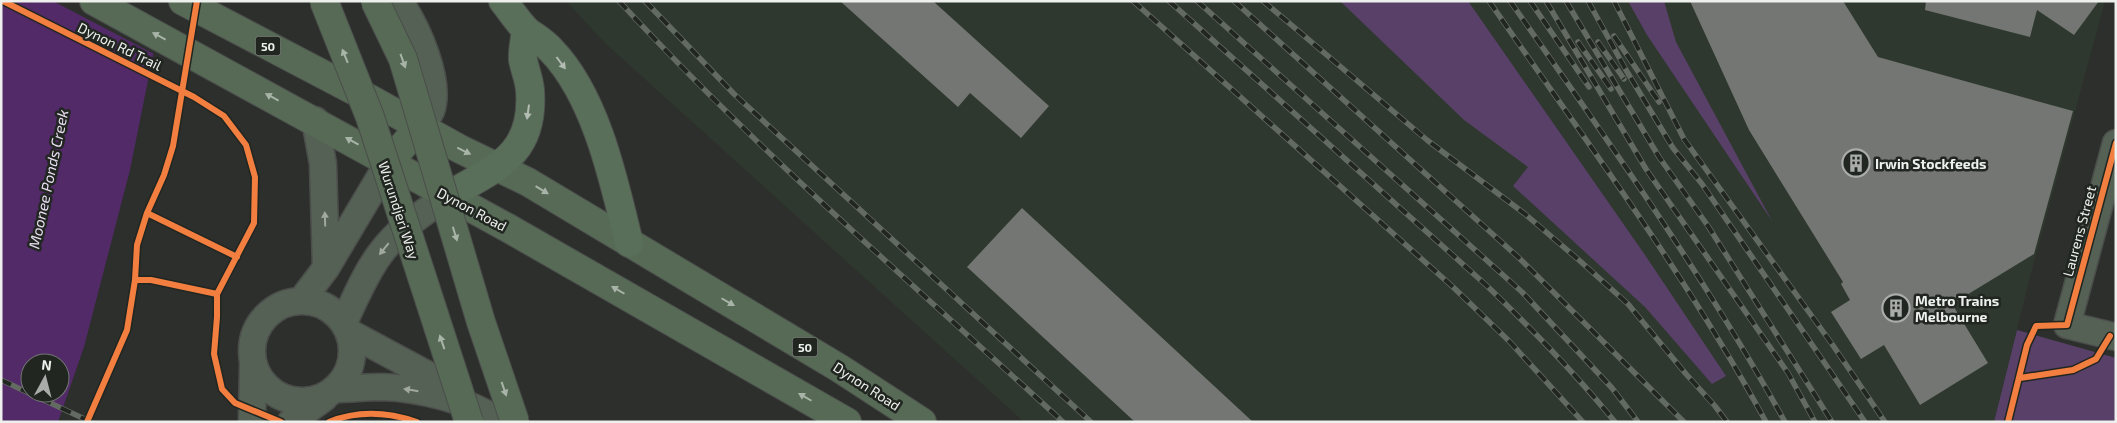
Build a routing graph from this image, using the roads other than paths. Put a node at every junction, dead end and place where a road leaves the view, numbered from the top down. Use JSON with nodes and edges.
{"nodes":[{"id":1,"x":94,"y":1,"type":"edge"},
{"id":2,"x":183,"y":1,"type":"edge"},
{"id":3,"x":324,"y":1,"type":"edge"},
{"id":4,"x":375,"y":1,"type":"edge"},
{"id":5,"x":399,"y":1,"type":"edge"},
{"id":6,"x":503,"y":1,"type":"edge"},
{"id":7,"x":526,"y":30,"type":"junction"},
{"id":8,"x":315,"y":120,"type":"junction"},
{"id":9,"x":420,"y":126,"type":"junction"},
{"id":10,"x":2116,"y":143,"type":"edge"},
{"id":11,"x":389,"y":162,"type":"junction"},
{"id":12,"x":499,"y":167,"type":"junction"},
{"id":13,"x":447,"y":196,"type":"junction"},
{"id":14,"x":629,"y":242,"type":"junction"},
{"id":15,"x":326,"y":268,"type":"junction"},
{"id":16,"x":301,"y":300,"type":"junction"},
{"id":17,"x":347,"y":328,"type":"junction"},
{"id":18,"x":2116,"y":337,"type":"edge"},
{"id":19,"x":253,"y":361,"type":"junction"},
{"id":20,"x":332,"y":392,"type":"junction"},
{"id":21,"x":493,"y":420,"type":"edge"},
{"id":22,"x":252,"y":422,"type":"edge"},
{"id":23,"x":291,"y":422,"type":"edge"},
{"id":24,"x":847,"y":422,"type":"edge"},
{"id":25,"x":922,"y":422,"type":"edge"}],
"edges":[{"from":8,"to":1,"type":"main road","name":"Dynon Road","one_way":true},
{"from":2,"to":9,"type":"main road","name":"Dynon Road","number":"50"},
{"from":21,"to":3,"type":"main road","name":"Wurundjeri Way","one_way":true,"bridge":true},
{"from":4,"to":21,"type":"main road","one_way":true,"bridge":true},
{"from":5,"to":9,"type":"street"},
{"from":6,"to":7,"type":"highway"},
{"from":7,"to":12,"type":"highway","one_way":true},
{"from":7,"to":14,"type":"highway","one_way":true},
{"from":11,"to":8,"type":"main road","name":"Dynon Road","one_way":true},
{"from":15,"to":8,"type":"street","one_way":true},
{"from":9,"to":11,"type":"main road"},
{"from":9,"to":12,"type":"main road","name":"Dynon Road","number":"50","one_way":true},
{"from":10,"to":18,"type":"street","name":"Laurens Street"},
{"from":11,"to":13,"type":"main road","name":"Dynon Road"},
{"from":11,"to":15,"type":"street"},
{"from":12,"to":13,"type":"highway"},
{"from":12,"to":14,"type":"main road","name":"Dynon Road","number":"50","one_way":true},
{"from":13,"to":17,"type":"street","one_way":true},
{"from":24,"to":13,"type":"main road","name":"Dynon Road","one_way":true},
{"from":14,"to":25,"type":"main road","name":"Dynon Road","number":"50","one_way":true},
{"from":15,"to":16,"type":"street"},
{"from":16,"to":17,"type":"street"},
{"from":16,"to":19,"type":"street"},
{"from":17,"to":20,"type":"street"},
{"from":17,"to":21,"type":"street"},
{"from":19,"to":20,"type":"street"},
{"from":19,"to":22,"type":"street"},
{"from":21,"to":20,"type":"street","one_way":true},
{"from":20,"to":23,"type":"street"}]}
